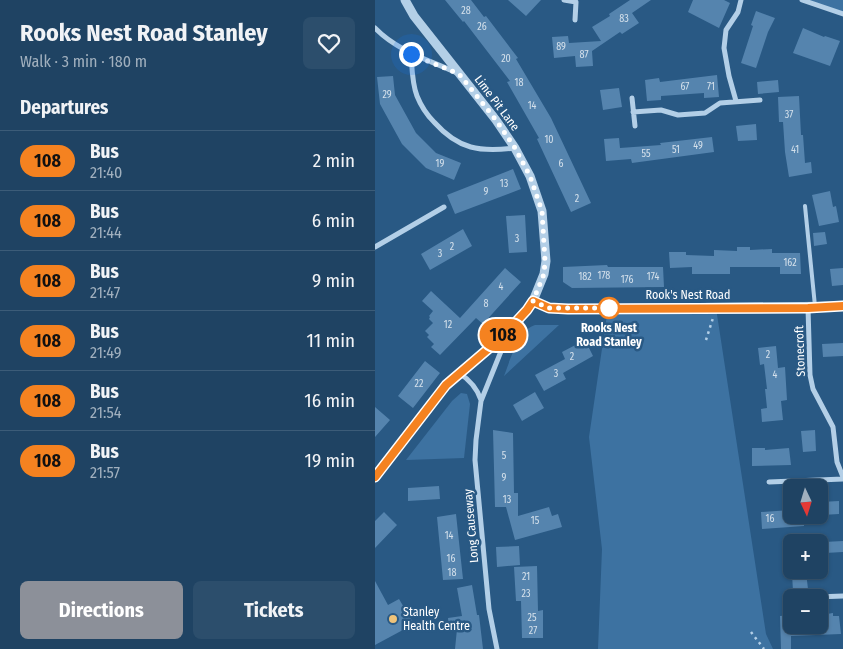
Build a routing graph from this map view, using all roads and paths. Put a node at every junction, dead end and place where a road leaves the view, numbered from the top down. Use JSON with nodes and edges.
{"nodes":[{"id":1,"x":405,"y":0,"type":"edge"},
{"id":2,"x":564,"y":0,"type":"edge"},
{"id":3,"x":741,"y":0,"type":"edge"},
{"id":4,"x":802,"y":0,"type":"edge"},
{"id":5,"x":576,"y":1,"type":"edge"},
{"id":6,"x":843,"y":14,"type":"edge"},
{"id":7,"x":575,"y":20,"type":"dead end"},
{"id":8,"x":375,"y":28,"type":"edge"},
{"id":9,"x":411,"y":54,"type":"junction"},
{"id":10,"x":459,"y":74,"type":"junction"},
{"id":11,"x":632,"y":98,"type":"dead end"},
{"id":12,"x":760,"y":100,"type":"dead end"},
{"id":13,"x":736,"y":101,"type":"junction"},
{"id":14,"x":633,"y":112,"type":"junction"},
{"id":15,"x":635,"y":126,"type":"dead end"},
{"id":16,"x":515,"y":148,"type":"junction"},
{"id":17,"x":805,"y":206,"type":"dead end"},
{"id":18,"x":444,"y":207,"type":"dead end"},
{"id":19,"x":375,"y":247,"type":"edge"},
{"id":20,"x":533,"y":301,"type":"junction"},
{"id":21,"x":843,"y":306,"type":"edge"},
{"id":22,"x":812,"y":307,"type":"junction"},
{"id":23,"x":716,"y":308,"type":"junction"},
{"id":24,"x":510,"y":329,"type":"junction"},
{"id":25,"x":706,"y":340,"type":"dead end"},
{"id":26,"x":459,"y":373,"type":"junction"},
{"id":27,"x":481,"y":401,"type":"junction"},
{"id":28,"x":375,"y":477,"type":"edge"},
{"id":29,"x":843,"y":478,"type":"edge"},
{"id":30,"x":769,"y":482,"type":"dead end"},
{"id":31,"x":843,"y":596,"type":"edge"},
{"id":32,"x":828,"y":597,"type":"edge"},
{"id":33,"x":751,"y":632,"type":"dead end"},
{"id":34,"x":497,"y":649,"type":"edge"},
{"id":35,"x":764,"y":649,"type":"edge"}],
"edges":[{"from":1,"to":10,"type":"street","name":"Lime Pit Lane"},
{"from":2,"to":5,"type":"street"},
{"from":3,"to":13,"type":"street"},
{"from":4,"to":6,"type":"street"},
{"from":5,"to":7,"type":"street"},
{"from":8,"to":9,"type":"street","name":"Lime Pit Lane"},
{"from":9,"to":10,"type":"street","name":"Lime Pit Lane"},
{"from":9,"to":16,"type":"street","name":"Lime Pit Lane"},
{"from":10,"to":16,"type":"street","name":"Lime Pit Lane"},
{"from":11,"to":14,"type":"street"},
{"from":12,"to":13,"type":"street"},
{"from":13,"to":14,"type":"street"},
{"from":14,"to":15,"type":"street"},
{"from":16,"to":20,"type":"street","name":"Lime Pit Lane"},
{"from":17,"to":22,"type":"lane"},
{"from":18,"to":19,"type":"street"},
{"from":20,"to":23,"type":"street","name":"Rook's Nest Road"},
{"from":20,"to":24,"type":"street","name":"Lime Pit Lane"},
{"from":21,"to":22,"type":"street","name":"Rook's Nest Road"},
{"from":22,"to":23,"type":"street","name":"Rook's Nest Road"},
{"from":22,"to":29,"type":"street","name":"Stonecroft"},
{"from":23,"to":25,"type":"path"},
{"from":24,"to":26,"type":"street","name":"Lime Pit Lane"},
{"from":24,"to":27,"type":"street","name":"Long Causeway"},
{"from":26,"to":27,"type":"street"},
{"from":26,"to":28,"type":"street","name":"Lime Pit Lane"},
{"from":27,"to":34,"type":"street","name":"Long Causeway"},
{"from":29,"to":30,"type":"street","name":"Stonecroft"},
{"from":31,"to":32,"type":"street"},
{"from":33,"to":35,"type":"path"}]}
